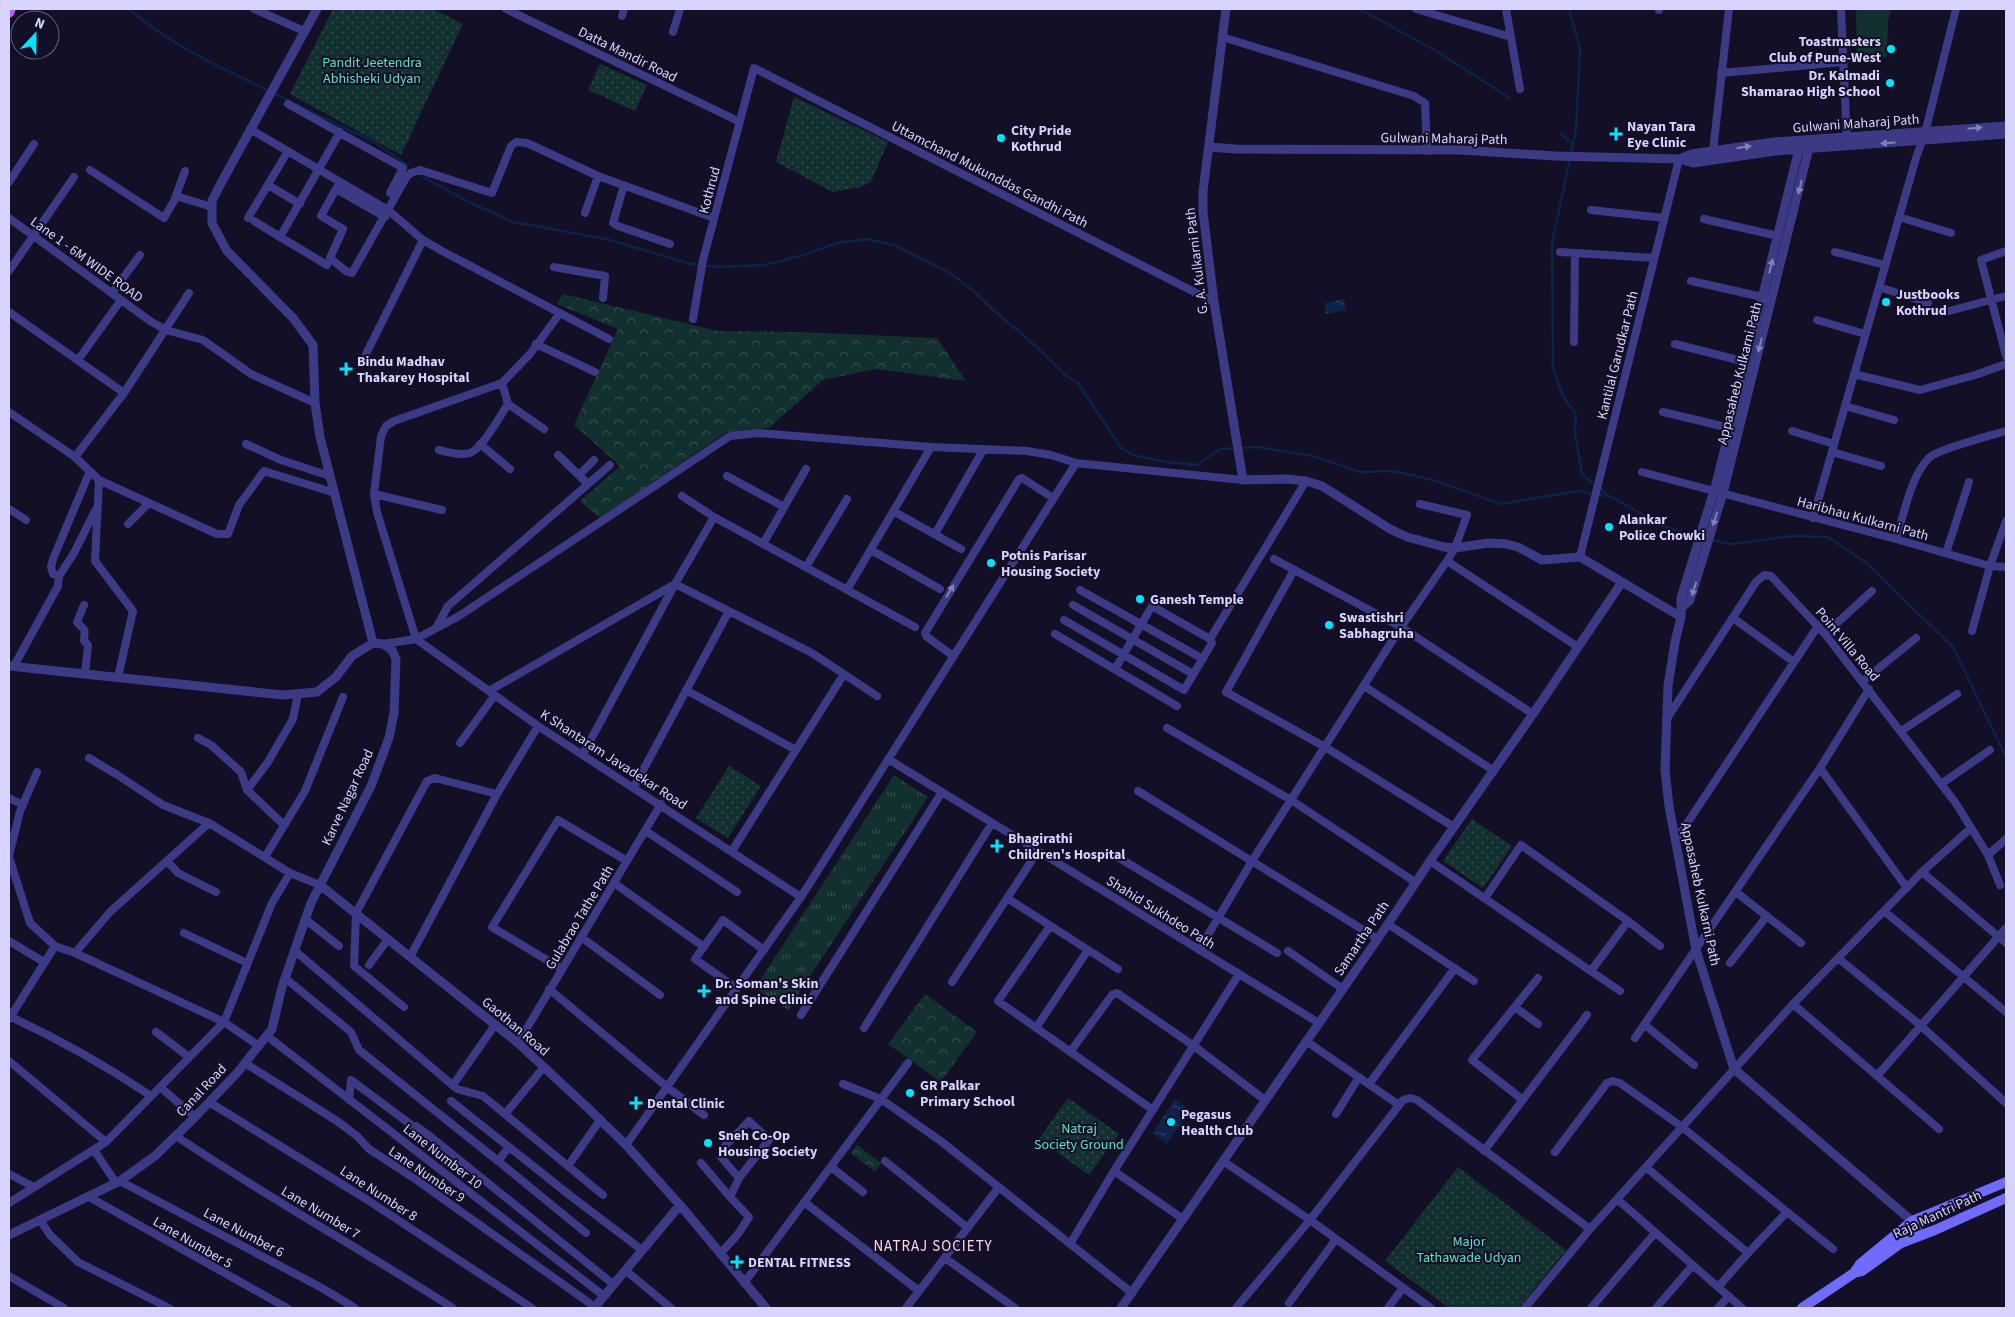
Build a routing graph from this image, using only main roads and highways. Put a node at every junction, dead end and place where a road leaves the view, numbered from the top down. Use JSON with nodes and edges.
{"nodes":[{"id":1,"x":2006,"y":1182,"type":"edge"},
{"id":2,"x":2006,"y":1198,"type":"edge"},
{"id":3,"x":1854,"y":1273,"type":"junction"},
{"id":4,"x":1802,"y":1308,"type":"edge"}],
"edges":[{"from":1,"to":3,"type":"main road","name":"Raja Mantri Path"},
{"from":2,"to":3,"type":"main road","name":"Raja Mantri Path"},
{"from":3,"to":4,"type":"main road","name":"Raja Mantri Path"}]}
